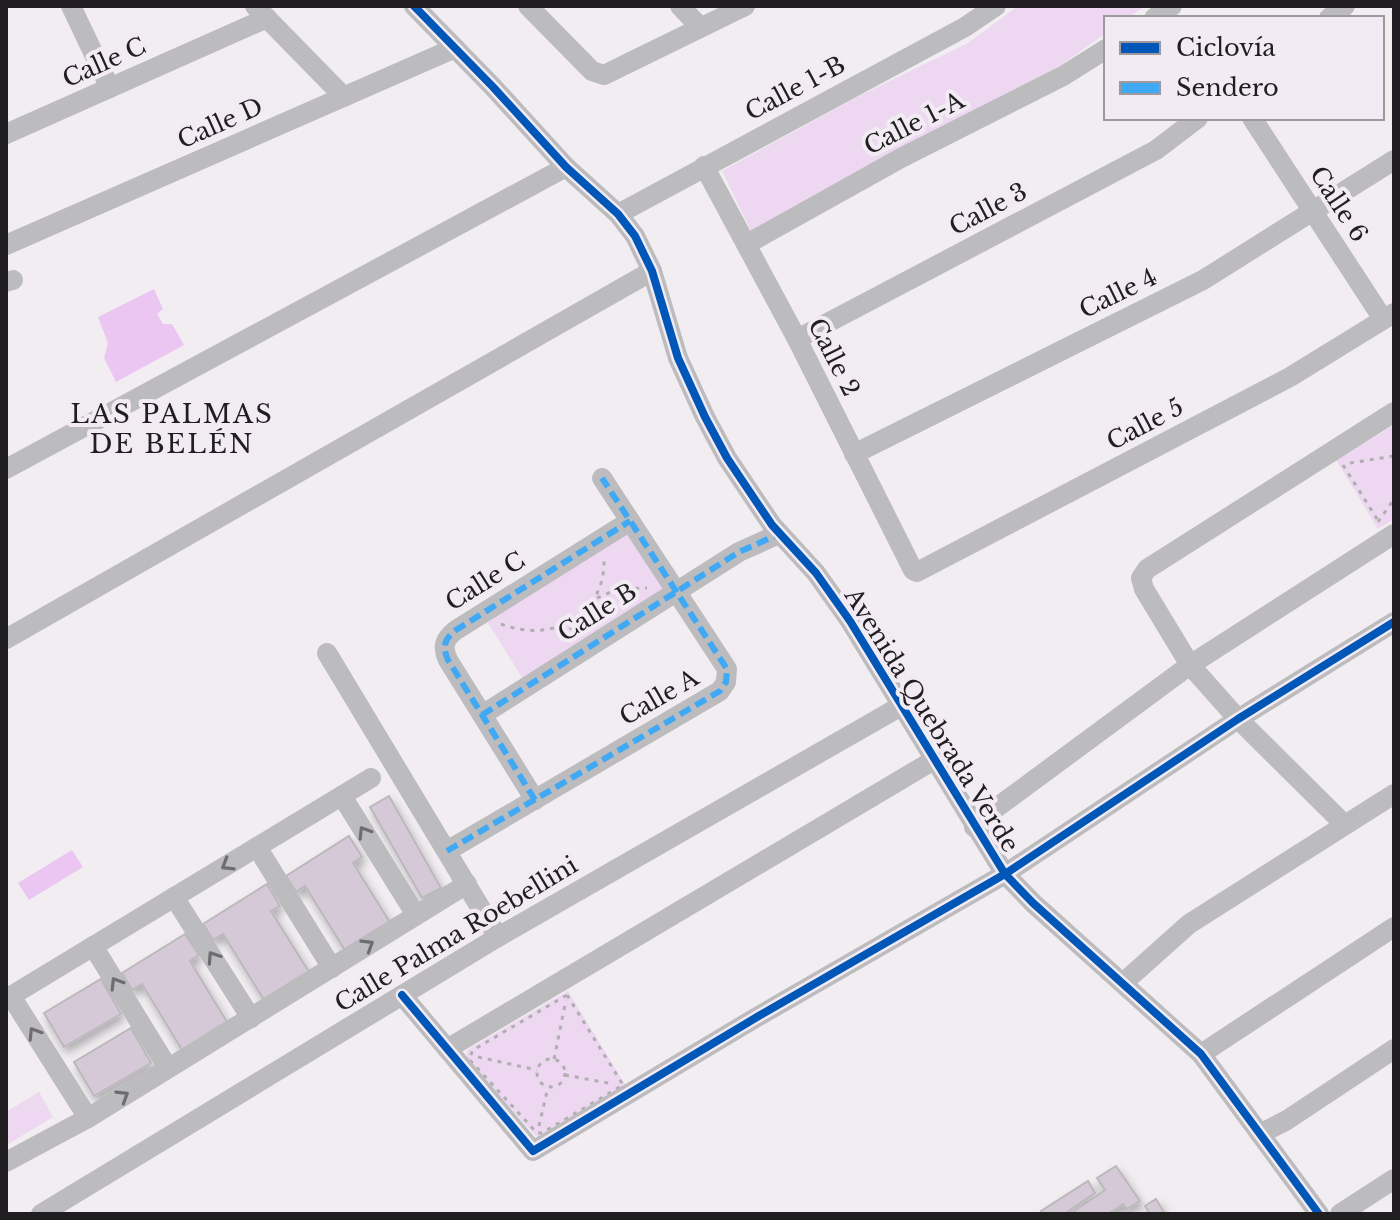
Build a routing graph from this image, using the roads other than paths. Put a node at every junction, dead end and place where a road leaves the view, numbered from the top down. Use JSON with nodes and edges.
{"nodes":[{"id":1,"x":71,"y":6,"type":"edge"},
{"id":2,"x":414,"y":6,"type":"edge"},
{"id":3,"x":528,"y":6,"type":"edge"},
{"id":4,"x":680,"y":6,"type":"edge"},
{"id":5,"x":745,"y":6,"type":"edge"},
{"id":6,"x":996,"y":6,"type":"edge"},
{"id":7,"x":261,"y":12,"type":"edge"},
{"id":8,"x":700,"y":27,"type":"junction"},
{"id":9,"x":455,"y":48,"type":"junction"},
{"id":10,"x":1104,"y":50,"type":"edge"},
{"id":11,"x":110,"y":88,"type":"junction"},
{"id":12,"x":344,"y":97,"type":"junction"},
{"id":13,"x":1195,"y":120,"type":"edge"},
{"id":14,"x":1253,"y":120,"type":"edge"},
{"id":15,"x":9,"y":126,"type":"edge"},
{"id":16,"x":1394,"y":160,"type":"edge"},
{"id":17,"x":704,"y":166,"type":"junction"},
{"id":18,"x":566,"y":167,"type":"junction"},
{"id":19,"x":1313,"y":211,"type":"junction"},
{"id":20,"x":618,"y":214,"type":"junction"},
{"id":21,"x":747,"y":244,"type":"junction"},
{"id":22,"x":6,"y":245,"type":"edge"},
{"id":23,"x":652,"y":271,"type":"junction"},
{"id":24,"x":1389,"y":316,"type":"edge"},
{"id":25,"x":797,"y":339,"type":"junction"},
{"id":26,"x":1394,"y":412,"type":"edge"},
{"id":27,"x":854,"y":454,"type":"junction"},
{"id":28,"x":6,"y":469,"type":"edge"},
{"id":29,"x":602,"y":478,"type":"dead end"},
{"id":30,"x":630,"y":521,"type":"junction"},
{"id":31,"x":776,"y":529,"type":"junction"},
{"id":32,"x":1394,"y":534,"type":"edge"},
{"id":33,"x":917,"y":572,"type":"joint"},
{"id":34,"x":676,"y":592,"type":"junction"},
{"id":35,"x":1394,"y":622,"type":"edge"},
{"id":36,"x":6,"y":639,"type":"edge"},
{"id":37,"x":327,"y":653,"type":"dead end"},
{"id":38,"x":1190,"y":665,"type":"junction"},
{"id":39,"x":901,"y":706,"type":"junction"},
{"id":40,"x":482,"y":715,"type":"junction"},
{"id":41,"x":1238,"y":719,"type":"junction"},
{"id":42,"x":934,"y":760,"type":"junction"},
{"id":43,"x":371,"y":778,"type":"dead end"},
{"id":44,"x":1394,"y":794,"type":"edge"},
{"id":45,"x":342,"y":796,"type":"junction"},
{"id":46,"x":535,"y":800,"type":"junction"},
{"id":47,"x":1345,"y":825,"type":"junction"},
{"id":48,"x":974,"y":827,"type":"junction"},
{"id":49,"x":257,"y":847,"type":"junction"},
{"id":50,"x":447,"y":851,"type":"junction"},
{"id":51,"x":1005,"y":874,"type":"junction"},
{"id":52,"x":467,"y":884,"type":"junction"},
{"id":53,"x":174,"y":897,"type":"junction"},
{"id":54,"x":416,"y":915,"type":"junction"},
{"id":55,"x":1394,"y":927,"type":"edge"},
{"id":56,"x":498,"y":937,"type":"junction"},
{"id":57,"x":93,"y":946,"type":"junction"},
{"id":58,"x":332,"y":968,"type":"junction"},
{"id":59,"x":1123,"y":983,"type":"junction"},
{"id":60,"x":402,"y":995,"type":"junction"},
{"id":61,"x":8,"y":997,"type":"edge"},
{"id":62,"x":251,"y":1018,"type":"junction"},
{"id":63,"x":447,"y":1049,"type":"junction"},
{"id":64,"x":1394,"y":1049,"type":"edge"},
{"id":65,"x":1201,"y":1054,"type":"junction"},
{"id":66,"x":168,"y":1068,"type":"junction"},
{"id":67,"x":88,"y":1118,"type":"junction"},
{"id":68,"x":1260,"y":1134,"type":"junction"},
{"id":69,"x":6,"y":1162,"type":"edge"},
{"id":70,"x":1394,"y":1179,"type":"edge"},
{"id":71,"x":41,"y":1214,"type":"edge"},
{"id":72,"x":1319,"y":1214,"type":"edge"},
{"id":73,"x":1340,"y":1214,"type":"edge"}],
"edges":[{"from":1,"to":11,"type":"street"},
{"from":2,"to":9,"type":"street","name":"Avenida Quebrada Verde"},
{"from":3,"to":8,"type":"street"},
{"from":4,"to":8,"type":"street"},
{"from":5,"to":8,"type":"street"},
{"from":6,"to":17,"type":"street","name":"Calle 1-B"},
{"from":7,"to":11,"type":"street","name":"Calle C"},
{"from":7,"to":12,"type":"street"},
{"from":9,"to":12,"type":"street","name":"Calle D"},
{"from":9,"to":18,"type":"street","name":"Avenida Quebrada Verde"},
{"from":10,"to":21,"type":"street","name":"Calle 1-A"},
{"from":11,"to":15,"type":"street","name":"Calle C"},
{"from":12,"to":22,"type":"street","name":"Calle D"},
{"from":13,"to":25,"type":"street","name":"Calle 3"},
{"from":14,"to":19,"type":"street","name":"Calle 6"},
{"from":16,"to":19,"type":"street","name":"Calle 4"},
{"from":17,"to":20,"type":"street","name":"Calle 1-B"},
{"from":17,"to":21,"type":"street","name":"Calle 2"},
{"from":18,"to":20,"type":"street","name":"Avenida Quebrada Verde"},
{"from":18,"to":28,"type":"street"},
{"from":19,"to":24,"type":"street","name":"Calle 6"},
{"from":19,"to":27,"type":"street","name":"Calle 4"},
{"from":20,"to":23,"type":"street","name":"Avenida Quebrada Verde"},
{"from":21,"to":25,"type":"street","name":"Calle 2"},
{"from":23,"to":31,"type":"street","name":"Avenida Quebrada Verde"},
{"from":23,"to":36,"type":"street"},
{"from":24,"to":33,"type":"street","name":"Calle 5"},
{"from":25,"to":27,"type":"street","name":"Calle 2"},
{"from":26,"to":38,"type":"street"},
{"from":27,"to":33,"type":"street","name":"Calle 2"},
{"from":29,"to":30,"type":"street","name":"Calle A"},
{"from":30,"to":34,"type":"street","name":"Calle A"},
{"from":30,"to":40,"type":"street","name":"Calle C"},
{"from":31,"to":34,"type":"street","name":"Calle B"},
{"from":31,"to":39,"type":"street","name":"Avenida Quebrada Verde"},
{"from":32,"to":38,"type":"street"},
{"from":34,"to":40,"type":"street","name":"Calle B"},
{"from":34,"to":46,"type":"street","name":"Calle A"},
{"from":35,"to":41,"type":"street"},
{"from":37,"to":50,"type":"street"},
{"from":38,"to":41,"type":"street"},
{"from":38,"to":48,"type":"street"},
{"from":39,"to":42,"type":"street","name":"Avenida Quebrada Verde"},
{"from":39,"to":56,"type":"street","name":"Calle Palma Roebellini"},
{"from":40,"to":46,"type":"street","name":"Calle C"},
{"from":41,"to":47,"type":"street"},
{"from":41,"to":51,"type":"street"},
{"from":42,"to":48,"type":"street","name":"Avenida Quebrada Verde"},
{"from":42,"to":63,"type":"street"},
{"from":43,"to":45,"type":"street"},
{"from":44,"to":47,"type":"street"},
{"from":45,"to":49,"type":"street"},
{"from":54,"to":45,"type":"street","one_way":true},
{"from":46,"to":50,"type":"street","name":"Calle A"},
{"from":47,"to":59,"type":"street"},
{"from":48,"to":51,"type":"street","name":"Avenida Quebrada Verde"},
{"from":49,"to":53,"type":"street","one_way":true},
{"from":49,"to":58,"type":"street"},
{"from":50,"to":52,"type":"street"},
{"from":51,"to":59,"type":"street","name":"Avenida Quebrada Verde"},
{"from":51,"to":63,"type":"street"},
{"from":52,"to":54,"type":"street"},
{"from":52,"to":56,"type":"street"},
{"from":53,"to":57,"type":"street"},
{"from":62,"to":53,"type":"street","one_way":true},
{"from":58,"to":54,"type":"street","one_way":true},
{"from":55,"to":65,"type":"street"},
{"from":56,"to":60,"type":"street","name":"Calle Palma Roebellini"},
{"from":57,"to":61,"type":"street"},
{"from":66,"to":57,"type":"street","one_way":true},
{"from":58,"to":62,"type":"street"},
{"from":59,"to":65,"type":"street","name":"Avenida Quebrada Verde"},
{"from":60,"to":63,"type":"street"},
{"from":60,"to":71,"type":"street","name":"Calle Palma Roebellini"},
{"from":67,"to":61,"type":"street","one_way":true},
{"from":62,"to":66,"type":"street"},
{"from":64,"to":68,"type":"street"},
{"from":65,"to":68,"type":"street","name":"Avenida Quebrada Verde"},
{"from":67,"to":66,"type":"street","one_way":true},
{"from":67,"to":69,"type":"street"},
{"from":68,"to":72,"type":"street","name":"Avenida Quebrada Verde"},
{"from":70,"to":73,"type":"street"}]}
